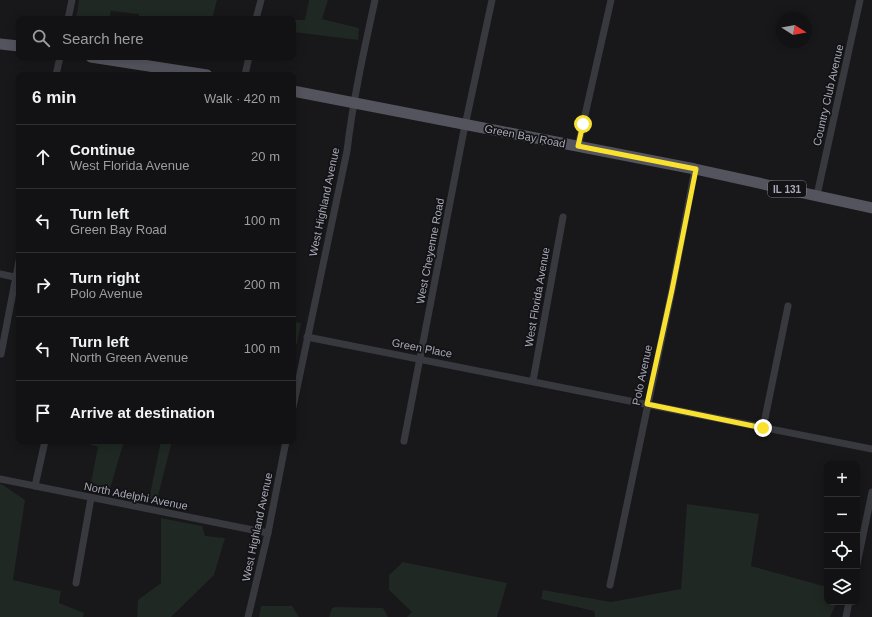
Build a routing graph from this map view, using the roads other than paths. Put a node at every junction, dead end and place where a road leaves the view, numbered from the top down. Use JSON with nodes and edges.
{"nodes":[{"id":1,"x":72,"y":0,"type":"edge"},
{"id":2,"x":261,"y":0,"type":"edge"},
{"id":3,"x":376,"y":0,"type":"edge"},
{"id":4,"x":492,"y":0,"type":"edge"},
{"id":5,"x":611,"y":0,"type":"edge"},
{"id":6,"x":860,"y":0,"type":"edge"},
{"id":7,"x":69,"y":16,"type":"edge"},
{"id":8,"x":257,"y":16,"type":"edge"},
{"id":9,"x":0,"y":44,"type":"edge"},
{"id":10,"x":16,"y":46,"type":"edge"},
{"id":11,"x":59,"y":60,"type":"edge"},
{"id":12,"x":108,"y":60,"type":"edge"},
{"id":13,"x":248,"y":60,"type":"edge"},
{"id":14,"x":57,"y":72,"type":"edge"},
{"id":15,"x":176,"y":72,"type":"edge"},
{"id":16,"x":246,"y":72,"type":"edge"},
{"id":17,"x":296,"y":91,"type":"edge"},
{"id":18,"x":354,"y":102,"type":"junction"},
{"id":19,"x":466,"y":124,"type":"junction"},
{"id":20,"x":578,"y":146,"type":"junction"},
{"id":21,"x":696,"y":169,"type":"junction"},
{"id":22,"x":817,"y":195,"type":"junction"},
{"id":23,"x":872,"y":208,"type":"edge"},
{"id":24,"x":563,"y":217,"type":"dead end"},
{"id":25,"x":0,"y":274,"type":"edge"},
{"id":26,"x":16,"y":277,"type":"edge"},
{"id":27,"x":16,"y":282,"type":"edge"},
{"id":28,"x":788,"y":306,"type":"dead end"},
{"id":29,"x":307,"y":337,"type":"junction"},
{"id":30,"x":1,"y":354,"type":"edge"},
{"id":31,"x":420,"y":358,"type":"junction"},
{"id":32,"x":533,"y":382,"type":"junction"},
{"id":33,"x":296,"y":393,"type":"edge"},
{"id":34,"x":647,"y":404,"type":"junction"},
{"id":35,"x":763,"y":428,"type":"junction"},
{"id":36,"x":404,"y":441,"type":"dead end"},
{"id":37,"x":44,"y":444,"type":"edge"},
{"id":38,"x":285,"y":444,"type":"edge"},
{"id":39,"x":872,"y":449,"type":"edge"},
{"id":40,"x":0,"y":479,"type":"edge"},
{"id":41,"x":35,"y":486,"type":"junction"},
{"id":42,"x":872,"y":492,"type":"edge"},
{"id":43,"x":92,"y":498,"type":"junction"},
{"id":44,"x":268,"y":533,"type":"junction"},
{"id":45,"x":860,"y":550,"type":"edge"},
{"id":46,"x":76,"y":583,"type":"dead end"},
{"id":47,"x":610,"y":585,"type":"dead end"},
{"id":48,"x":848,"y":605,"type":"edge"},
{"id":49,"x":248,"y":617,"type":"edge"},
{"id":50,"x":846,"y":617,"type":"edge"}],
"edges":[{"from":1,"to":7,"type":"street"},
{"from":2,"to":8,"type":"street"},
{"from":3,"to":18,"type":"street","name":"West Highland Avenue"},
{"from":4,"to":19,"type":"street","name":"West Cheyenne Road"},
{"from":5,"to":20,"type":"street"},
{"from":6,"to":22,"type":"street","name":"Country Club Avenue"},
{"from":9,"to":10,"type":"main road"},
{"from":11,"to":14,"type":"street"},
{"from":12,"to":15,"type":"main road"},
{"from":13,"to":16,"type":"street"},
{"from":17,"to":18,"type":"main road","number":"IL 131"},
{"from":18,"to":19,"type":"main road","name":"Green Bay Road","number":"IL 131"},
{"from":18,"to":29,"type":"street","name":"West Highland Avenue"},
{"from":19,"to":20,"type":"main road","name":"Green Bay Road","number":"IL 131"},
{"from":19,"to":31,"type":"street","name":"West Cheyenne Road"},
{"from":20,"to":21,"type":"main road","name":"Green Bay Road","number":"IL 131"},
{"from":21,"to":22,"type":"main road","number":"IL 131"},
{"from":21,"to":34,"type":"street","name":"Polo Avenue"},
{"from":22,"to":23,"type":"main road","number":"IL 131"},
{"from":24,"to":32,"type":"street","name":"West Florida Avenue"},
{"from":25,"to":26,"type":"street"},
{"from":27,"to":30,"type":"street"},
{"from":28,"to":35,"type":"street"},
{"from":29,"to":31,"type":"street","name":"Green Place"},
{"from":29,"to":33,"type":"street","name":"West Highland Avenue"},
{"from":31,"to":32,"type":"street","name":"Green Place"},
{"from":31,"to":36,"type":"street","name":"West Cheyenne Road"},
{"from":32,"to":34,"type":"street","name":"Green Place"},
{"from":34,"to":35,"type":"street","name":"Green Place"},
{"from":34,"to":47,"type":"street","name":"Polo Avenue"},
{"from":35,"to":39,"type":"street","name":"Green Place"},
{"from":37,"to":41,"type":"street"},
{"from":38,"to":44,"type":"street","name":"West Highland Avenue"},
{"from":40,"to":41,"type":"street","name":"North Adelphi Avenue"},
{"from":41,"to":43,"type":"street","name":"North Adelphi Avenue"},
{"from":42,"to":45,"type":"street"},
{"from":43,"to":44,"type":"street","name":"North Adelphi Avenue"},
{"from":43,"to":46,"type":"street"},
{"from":44,"to":49,"type":"street","name":"West Highland Avenue"},
{"from":48,"to":50,"type":"street"}]}
